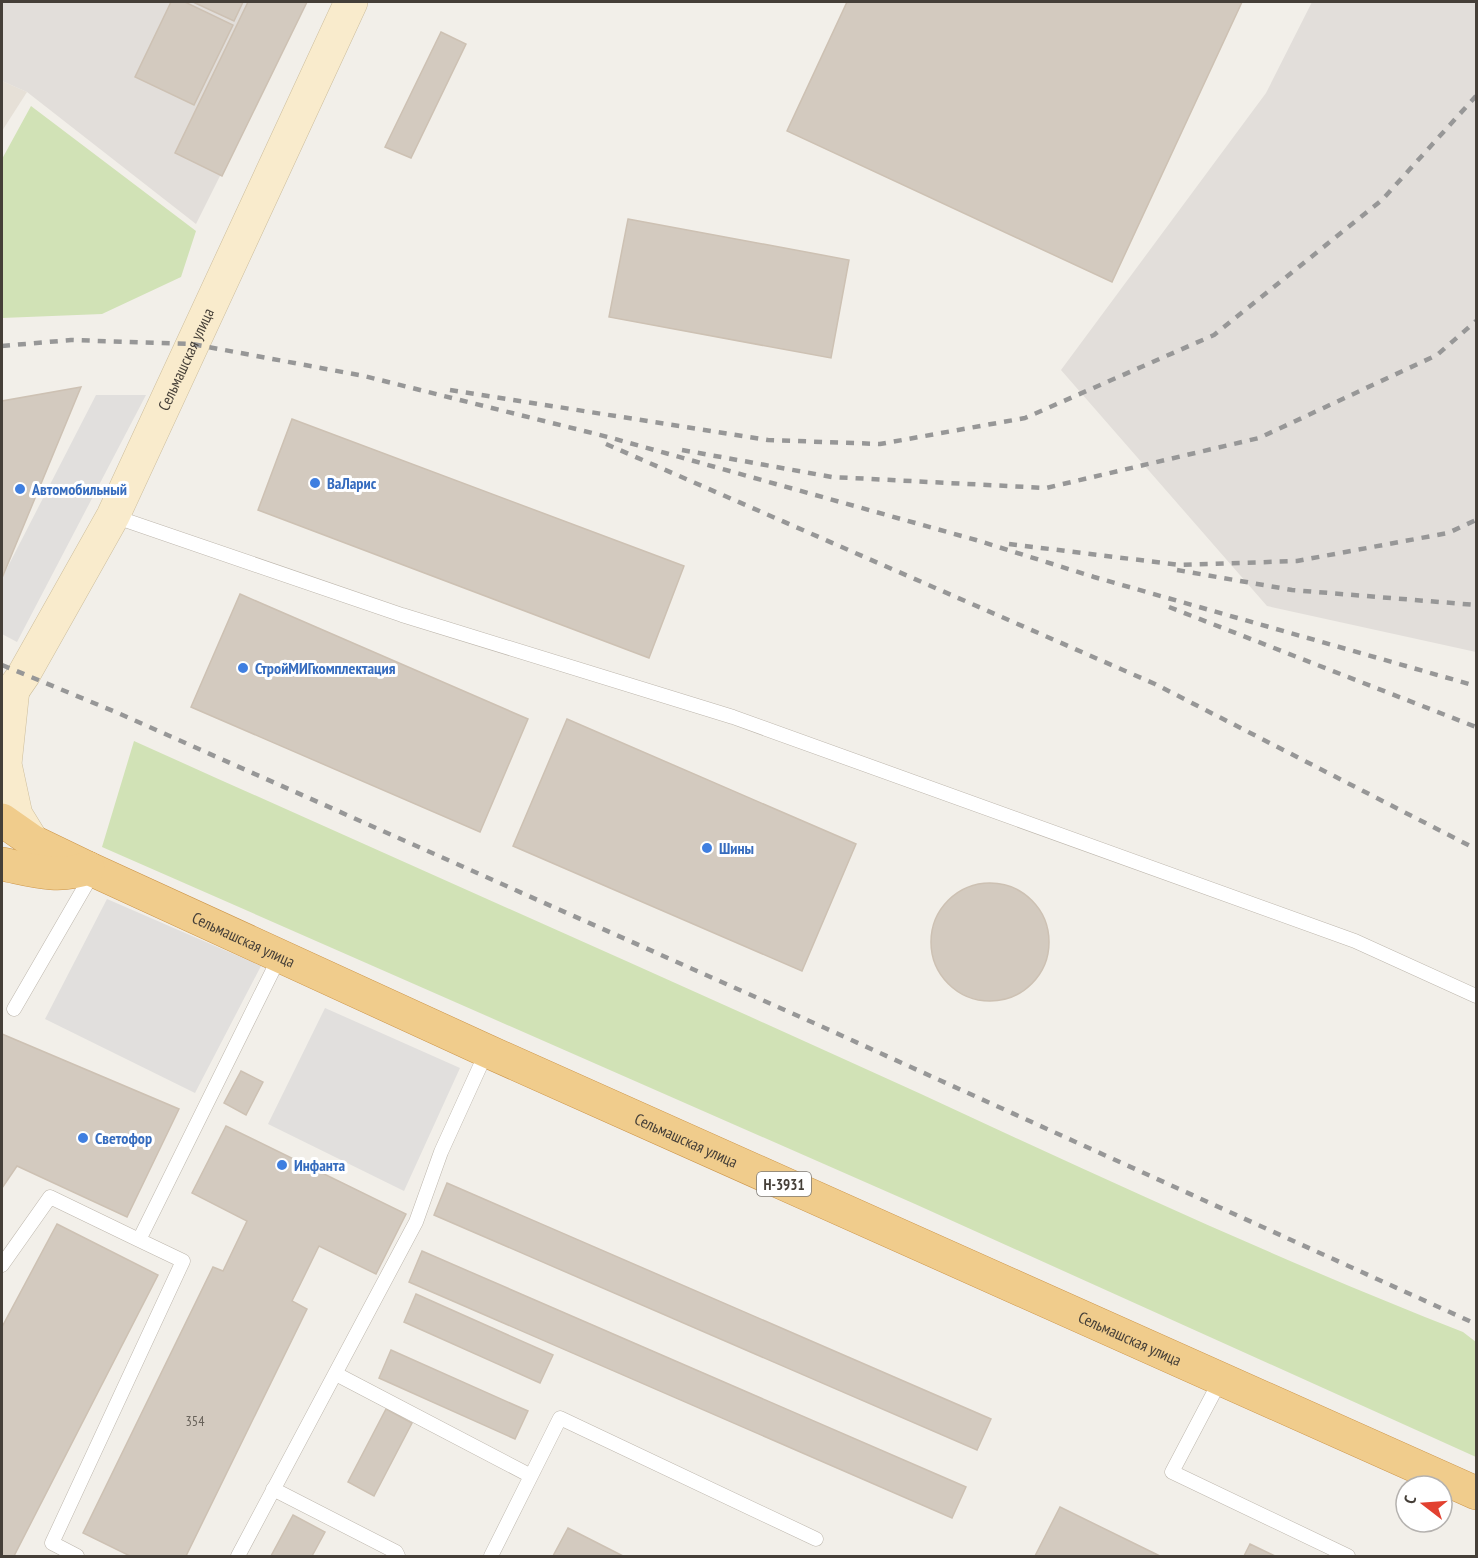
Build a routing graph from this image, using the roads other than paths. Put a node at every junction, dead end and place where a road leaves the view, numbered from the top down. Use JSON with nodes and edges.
{"nodes":[{"id":1,"x":351,"y":2,"type":"edge"},
{"id":2,"x":113,"y":516,"type":"junction"},
{"id":3,"x":5,"y":696,"type":"edge"},
{"id":4,"x":2,"y":820,"type":"edge"},
{"id":5,"x":32,"y":841,"type":"junction"},
{"id":6,"x":2,"y":864,"type":"edge"},
{"id":7,"x":91,"y":870,"type":"junction"},
{"id":8,"x":280,"y":956,"type":"junction"},
{"id":9,"x":1476,"y":996,"type":"edge"},
{"id":10,"x":14,"y":1009,"type":"dead end"},
{"id":11,"x":487,"y":1051,"type":"junction"},
{"id":12,"x":139,"y":1240,"type":"junction"},
{"id":13,"x":2,"y":1265,"type":"edge"},
{"id":14,"x":336,"y":1374,"type":"junction"},
{"id":15,"x":1221,"y":1379,"type":"junction"},
{"id":16,"x":531,"y":1476,"type":"junction"},
{"id":17,"x":273,"y":1489,"type":"junction"},
{"id":18,"x":1476,"y":1493,"type":"edge"},
{"id":19,"x":816,"y":1539,"type":"dead end"},
{"id":20,"x":77,"y":1557,"type":"edge"},
{"id":21,"x":238,"y":1557,"type":"edge"},
{"id":22,"x":398,"y":1557,"type":"edge"},
{"id":23,"x":491,"y":1557,"type":"edge"},
{"id":24,"x":1348,"y":1557,"type":"edge"}],
"edges":[{"from":1,"to":2,"type":"main road","name":"Сельмашская улица"},
{"from":2,"to":3,"type":"main road","name":"Сельмашская улица"},
{"from":2,"to":9,"type":"lane"},
{"from":3,"to":5,"type":"main road"},
{"from":4,"to":5,"type":"highway","name":"Сельмашская улица","number":"Н-3931"},
{"from":5,"to":7,"type":"highway","name":"Сельмашская улица","number":"Н-3931"},
{"from":6,"to":7,"type":"highway"},
{"from":7,"to":8,"type":"highway","name":"Сельмашская улица","number":"Н-3931"},
{"from":7,"to":10,"type":"lane"},
{"from":8,"to":11,"type":"highway","name":"Сельмашская улица","number":"Н-3931"},
{"from":8,"to":12,"type":"lane"},
{"from":11,"to":14,"type":"lane"},
{"from":11,"to":15,"type":"highway","name":"Сельмашская улица","number":"Н-3931"},
{"from":12,"to":13,"type":"lane"},
{"from":12,"to":20,"type":"lane"},
{"from":14,"to":16,"type":"lane"},
{"from":14,"to":17,"type":"lane"},
{"from":15,"to":18,"type":"highway","name":"Сельмашская улица","number":"Н-3931"},
{"from":15,"to":24,"type":"lane"},
{"from":16,"to":19,"type":"lane"},
{"from":16,"to":23,"type":"lane"},
{"from":17,"to":21,"type":"lane"},
{"from":17,"to":22,"type":"lane"}]}
